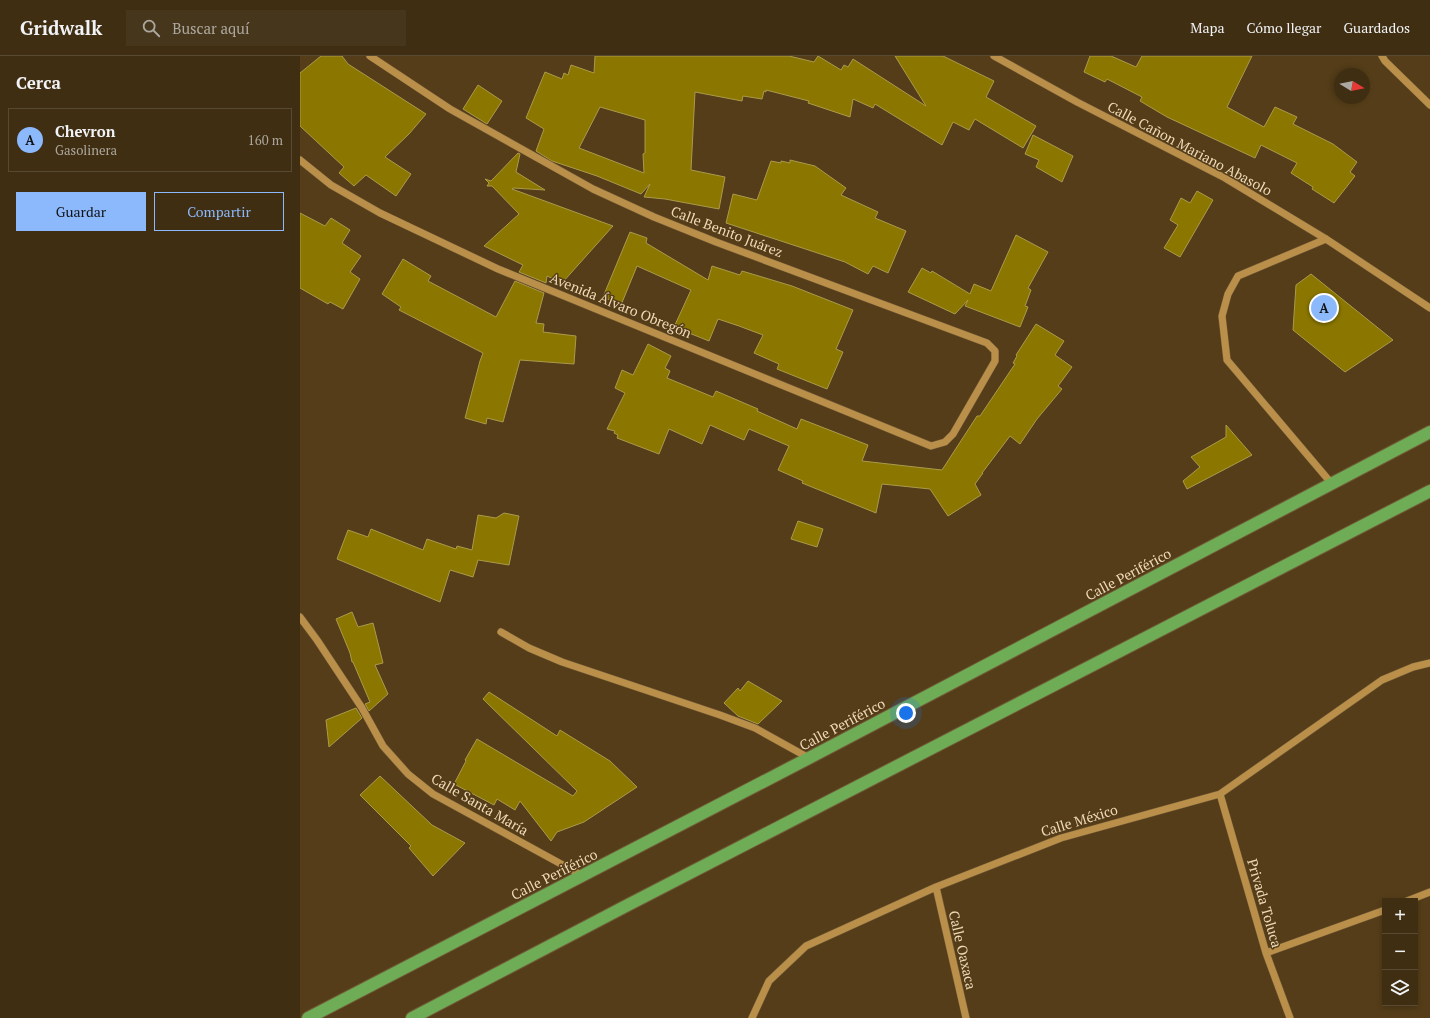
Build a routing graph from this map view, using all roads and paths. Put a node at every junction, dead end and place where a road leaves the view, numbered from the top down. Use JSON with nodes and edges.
{"nodes":[{"id":1,"x":370,"y":56,"type":"edge"},
{"id":2,"x":994,"y":56,"type":"edge"},
{"id":3,"x":1375,"y":56,"type":"edge"},
{"id":4,"x":1383,"y":58,"type":"edge"},
{"id":5,"x":1430,"y":106,"type":"edge"},
{"id":6,"x":300,"y":160,"type":"edge"},
{"id":7,"x":1326,"y":239,"type":"junction"},
{"id":8,"x":1430,"y":308,"type":"edge"},
{"id":9,"x":1430,"y":432,"type":"edge"},
{"id":10,"x":945,"y":442,"type":"joint"},
{"id":11,"x":1332,"y":484,"type":"junction"},
{"id":12,"x":1430,"y":491,"type":"edge"},
{"id":13,"x":300,"y":617,"type":"edge"},
{"id":14,"x":501,"y":632,"type":"dead end"},
{"id":15,"x":1430,"y":663,"type":"edge"},
{"id":16,"x":810,"y":758,"type":"junction"},
{"id":17,"x":1220,"y":794,"type":"junction"},
{"id":18,"x":583,"y":876,"type":"junction"},
{"id":19,"x":936,"y":887,"type":"junction"},
{"id":20,"x":1430,"y":892,"type":"edge"},
{"id":21,"x":1415,"y":898,"type":"edge"},
{"id":22,"x":1382,"y":911,"type":"edge"},
{"id":23,"x":1266,"y":953,"type":"junction"},
{"id":24,"x":308,"y":1018,"type":"edge"},
{"id":25,"x":412,"y":1018,"type":"edge"},
{"id":26,"x":752,"y":1018,"type":"edge"},
{"id":27,"x":966,"y":1018,"type":"edge"},
{"id":28,"x":1290,"y":1018,"type":"edge"}],
"edges":[{"from":1,"to":10,"type":"street","name":"Calle Benito Juárez"},
{"from":2,"to":7,"type":"street","name":"Calle Cañon Mariano Abasolo"},
{"from":3,"to":4,"type":"street"},
{"from":4,"to":5,"type":"street"},
{"from":6,"to":10,"type":"street","name":"Avenida Álvaro Obregón"},
{"from":7,"to":8,"type":"street","name":"Calle Cañon Mariano Abasolo"},
{"from":7,"to":11,"type":"street"},
{"from":9,"to":11,"type":"highway","name":"Calle Periférico"},
{"from":11,"to":16,"type":"highway","name":"Calle Periférico"},
{"from":12,"to":25,"type":"highway"},
{"from":13,"to":18,"type":"street","name":"Calle Santa María"},
{"from":14,"to":16,"type":"street"},
{"from":15,"to":17,"type":"street","name":"Calle México"},
{"from":16,"to":18,"type":"highway","name":"Calle Periférico"},
{"from":17,"to":19,"type":"street","name":"Calle México"},
{"from":17,"to":23,"type":"street","name":"Privada Toluca"},
{"from":18,"to":24,"type":"highway","name":"Calle Periférico"},
{"from":19,"to":26,"type":"street","name":"Calle México"},
{"from":19,"to":27,"type":"street","name":"Calle Oaxaca"},
{"from":20,"to":21,"type":"street"},
{"from":22,"to":23,"type":"street"},
{"from":23,"to":28,"type":"street","name":"Privada Toluca"}]}
